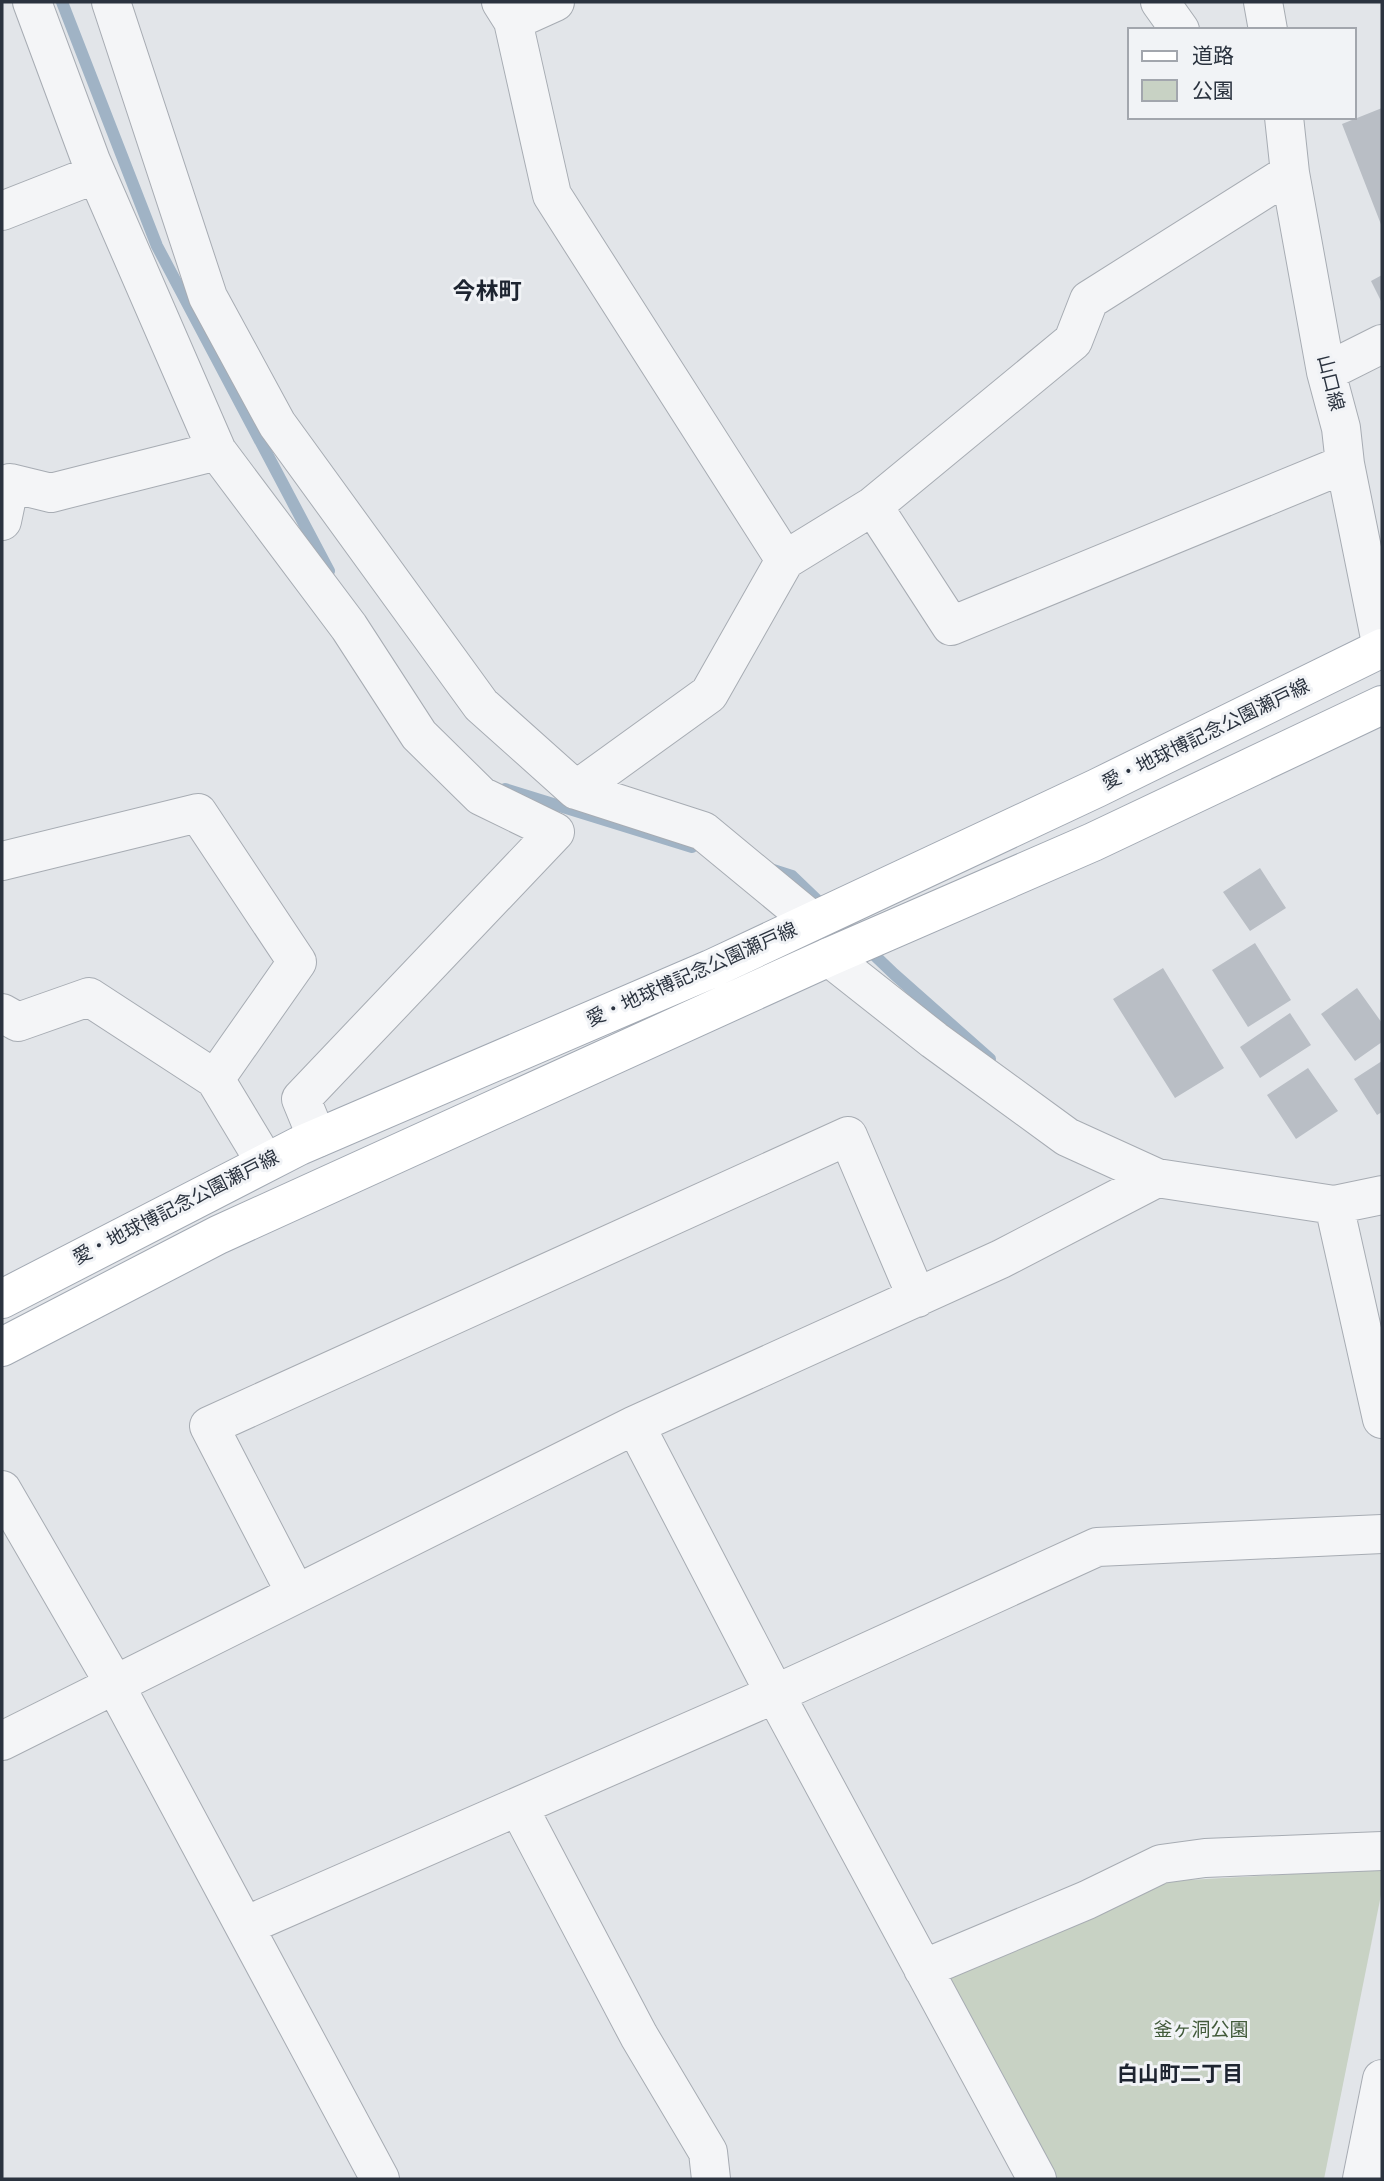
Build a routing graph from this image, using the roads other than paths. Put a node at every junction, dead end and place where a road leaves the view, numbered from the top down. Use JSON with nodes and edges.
{"nodes":[{"id":1,"x":32,"y":2,"type":"edge"},
{"id":2,"x":111,"y":2,"type":"edge"},
{"id":3,"x":555,"y":2,"type":"edge"},
{"id":4,"x":1160,"y":2,"type":"edge"},
{"id":5,"x":1263,"y":2,"type":"edge"},
{"id":6,"x":507,"y":11,"type":"edge"},
{"id":7,"x":1179,"y":28,"type":"edge"},
{"id":8,"x":1268,"y":28,"type":"edge"},
{"id":9,"x":1284,"y":119,"type":"edge"},
{"id":10,"x":1290,"y":173,"type":"junction"},
{"id":11,"x":96,"y":174,"type":"junction"},
{"id":12,"x":2,"y":211,"type":"edge"},
{"id":13,"x":1382,"y":344,"type":"edge"},
{"id":14,"x":1326,"y":372,"type":"junction"},
{"id":15,"x":217,"y":452,"type":"junction"},
{"id":16,"x":1345,"y":464,"type":"junction"},
{"id":17,"x":873,"y":506,"type":"junction"},
{"id":18,"x":2,"y":521,"type":"edge"},
{"id":19,"x":785,"y":560,"type":"junction"},
{"id":20,"x":1382,"y":648,"type":"edge"},
{"id":21,"x":1382,"y":705,"type":"edge"},
{"id":22,"x":576,"y":790,"type":"junction"},
{"id":23,"x":2,"y":861,"type":"edge"},
{"id":24,"x":813,"y":921,"type":"junction"},
{"id":25,"x":829,"y":957,"type":"junction"},
{"id":26,"x":2,"y":1013,"type":"edge"},
{"id":27,"x":215,"y":1079,"type":"junction"},
{"id":28,"x":317,"y":1138,"type":"junction"},
{"id":29,"x":265,"y":1162,"type":"junction"},
{"id":30,"x":1157,"y":1178,"type":"junction"},
{"id":31,"x":1382,"y":1195,"type":"edge"},
{"id":32,"x":1334,"y":1205,"type":"junction"},
{"id":33,"x":917,"y":1297,"type":"junction"},
{"id":34,"x":2,"y":1299,"type":"edge"},
{"id":35,"x":2,"y":1348,"type":"edge"},
{"id":36,"x":1382,"y":1419,"type":"edge"},
{"id":37,"x":635,"y":1425,"type":"junction"},
{"id":38,"x":2,"y":1490,"type":"edge"},
{"id":39,"x":1382,"y":1534,"type":"edge"},
{"id":40,"x":295,"y":1592,"type":"junction"},
{"id":41,"x":115,"y":1685,"type":"junction"},
{"id":42,"x":775,"y":1694,"type":"junction"},
{"id":43,"x":2,"y":1741,"type":"edge"},
{"id":44,"x":519,"y":1808,"type":"junction"},
{"id":45,"x":1382,"y":1851,"type":"edge"},
{"id":46,"x":245,"y":1926,"type":"junction"},
{"id":47,"x":923,"y":1969,"type":"junction"},
{"id":48,"x":1382,"y":2080,"type":"edge"},
{"id":49,"x":380,"y":2179,"type":"edge"},
{"id":50,"x":711,"y":2179,"type":"edge"},
{"id":51,"x":1037,"y":2179,"type":"edge"},
{"id":52,"x":1363,"y":2179,"type":"edge"}],
"edges":[{"from":1,"to":11,"type":"street"},
{"from":2,"to":22,"type":"street"},
{"from":3,"to":6,"type":"street"},
{"from":4,"to":7,"type":"street"},
{"from":5,"to":8,"type":"street"},
{"from":6,"to":19,"type":"street"},
{"from":9,"to":10,"type":"street","name":"山口線"},
{"from":10,"to":14,"type":"street","name":"山口線"},
{"from":10,"to":17,"type":"street"},
{"from":11,"to":12,"type":"street"},
{"from":11,"to":15,"type":"street"},
{"from":13,"to":14,"type":"street"},
{"from":14,"to":16,"type":"street","name":"山口線"},
{"from":15,"to":18,"type":"street"},
{"from":15,"to":28,"type":"street"},
{"from":16,"to":17,"type":"street"},
{"from":16,"to":20,"type":"street","name":"山口線"},
{"from":17,"to":19,"type":"street"},
{"from":19,"to":22,"type":"street"},
{"from":20,"to":24,"type":"main road","name":"愛・地球博記念公園瀬戸線"},
{"from":21,"to":25,"type":"main road","name":"愛・地球博記念公園瀬戸線"},
{"from":22,"to":24,"type":"street"},
{"from":23,"to":27,"type":"street"},
{"from":24,"to":28,"type":"main road","name":"愛・地球博記念公園瀬戸線"},
{"from":25,"to":30,"type":"street"},
{"from":25,"to":35,"type":"main road","name":"愛・地球博記念公園瀬戸線"},
{"from":26,"to":27,"type":"street"},
{"from":27,"to":29,"type":"street"},
{"from":28,"to":29,"type":"main road","name":"愛・地球博記念公園瀬戸線"},
{"from":29,"to":34,"type":"main road","name":"愛・地球博記念公園瀬戸線"},
{"from":30,"to":32,"type":"street"},
{"from":30,"to":33,"type":"street"},
{"from":31,"to":32,"type":"street"},
{"from":32,"to":36,"type":"street"},
{"from":33,"to":37,"type":"street"},
{"from":33,"to":40,"type":"street"},
{"from":37,"to":40,"type":"street"},
{"from":37,"to":42,"type":"street"},
{"from":38,"to":41,"type":"street"},
{"from":39,"to":42,"type":"street"},
{"from":40,"to":41,"type":"street"},
{"from":41,"to":43,"type":"street"},
{"from":41,"to":46,"type":"street"},
{"from":42,"to":44,"type":"street"},
{"from":42,"to":47,"type":"street"},
{"from":44,"to":46,"type":"street"},
{"from":44,"to":50,"type":"street"},
{"from":45,"to":47,"type":"street"},
{"from":46,"to":49,"type":"street"},
{"from":47,"to":51,"type":"street"},
{"from":48,"to":52,"type":"street"}]}
